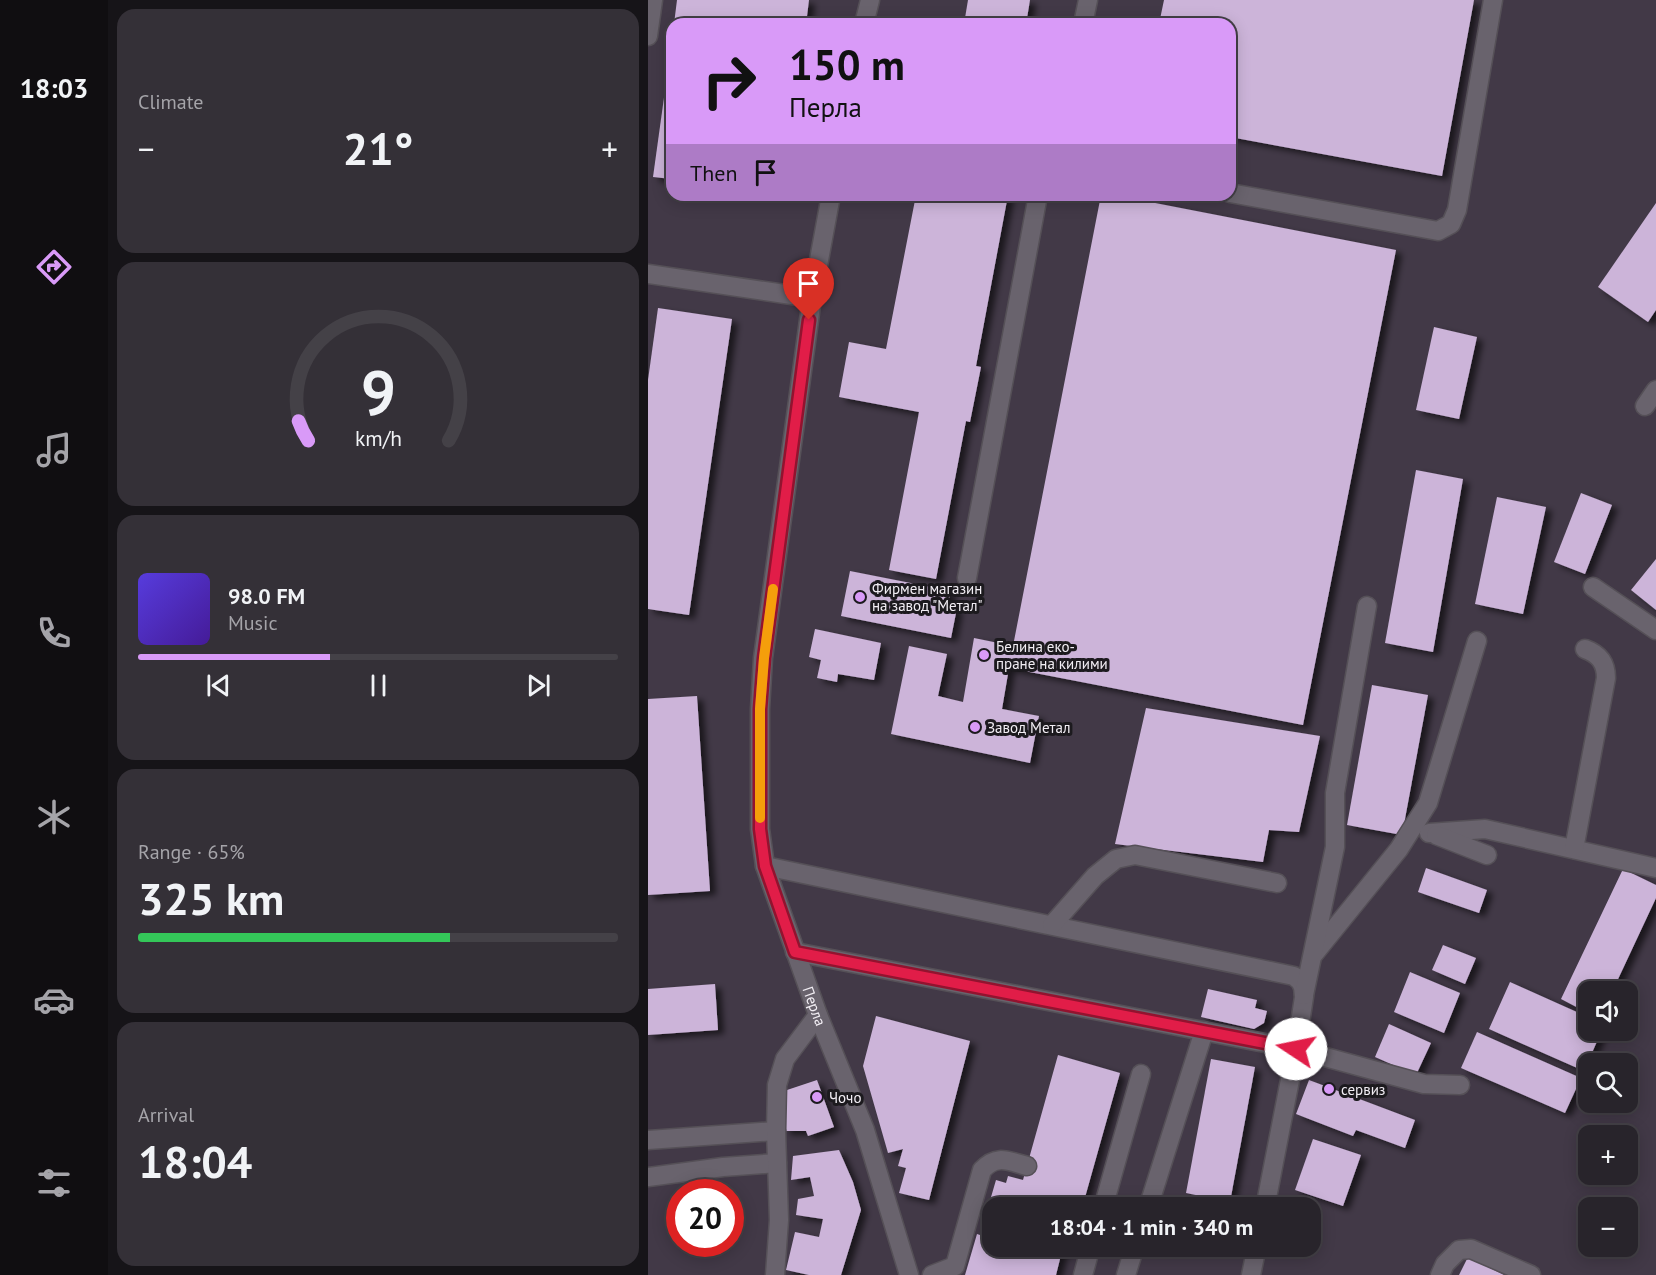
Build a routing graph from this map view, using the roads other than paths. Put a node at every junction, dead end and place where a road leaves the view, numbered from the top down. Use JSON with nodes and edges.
{"nodes":[{"id":1,"x":653,"y":0,"type":"edge"},
{"id":2,"x":870,"y":0,"type":"edge"},
{"id":3,"x":1088,"y":0,"type":"edge"},
{"id":4,"x":1493,"y":0,"type":"edge"},
{"id":5,"x":866,"y":18,"type":"edge"},
{"id":6,"x":1084,"y":18,"type":"edge"},
{"id":7,"x":648,"y":36,"type":"edge"},
{"id":8,"x":1236,"y":194,"type":"edge"},
{"id":9,"x":830,"y":201,"type":"edge"},
{"id":10,"x":1037,"y":201,"type":"edge"},
{"id":11,"x":648,"y":274,"type":"edge"},
{"id":12,"x":812,"y":298,"type":"junction"},
{"id":13,"x":1656,"y":390,"type":"edge"},
{"id":14,"x":1646,"y":406,"type":"dead end"},
{"id":15,"x":968,"y":578,"type":"dead end"},
{"id":16,"x":1593,"y":587,"type":"dead end"},
{"id":17,"x":1367,"y":606,"type":"dead end"},
{"id":18,"x":1656,"y":630,"type":"edge"},
{"id":19,"x":1477,"y":641,"type":"dead end"},
{"id":20,"x":1585,"y":649,"type":"dead end"},
{"id":21,"x":1429,"y":833,"type":"junction"},
{"id":22,"x":1399,"y":849,"type":"junction"},
{"id":23,"x":1574,"y":849,"type":"junction"},
{"id":24,"x":1487,"y":855,"type":"dead end"},
{"id":25,"x":765,"y":866,"type":"junction"},
{"id":26,"x":1656,"y":868,"type":"edge"},
{"id":27,"x":1277,"y":883,"type":"dead end"},
{"id":28,"x":1052,"y":925,"type":"junction"},
{"id":29,"x":795,"y":952,"type":"junction"},
{"id":30,"x":1311,"y":957,"type":"junction"},
{"id":31,"x":1304,"y":997,"type":"junction"},
{"id":32,"x":818,"y":1015,"type":"junction"},
{"id":33,"x":1204,"y":1031,"type":"junction"},
{"id":34,"x":1296,"y":1049,"type":"junction"},
{"id":35,"x":1141,"y":1074,"type":"dead end"},
{"id":36,"x":1460,"y":1085,"type":"dead end"},
{"id":37,"x":776,"y":1131,"type":"junction"},
{"id":38,"x":648,"y":1140,"type":"edge"},
{"id":39,"x":777,"y":1163,"type":"junction"},
{"id":40,"x":1027,"y":1166,"type":"dead end"},
{"id":41,"x":648,"y":1177,"type":"edge"},
{"id":42,"x":1106,"y":1197,"type":"edge"},
{"id":43,"x":1151,"y":1197,"type":"edge"},
{"id":44,"x":1267,"y":1197,"type":"edge"},
{"id":45,"x":1088,"y":1257,"type":"edge"},
{"id":46,"x":1132,"y":1257,"type":"edge"},
{"id":47,"x":1255,"y":1257,"type":"edge"},
{"id":48,"x":775,"y":1275,"type":"edge"},
{"id":49,"x":909,"y":1275,"type":"edge"},
{"id":50,"x":932,"y":1275,"type":"edge"},
{"id":51,"x":1083,"y":1275,"type":"edge"},
{"id":52,"x":1126,"y":1275,"type":"edge"},
{"id":53,"x":1251,"y":1275,"type":"edge"},
{"id":54,"x":1440,"y":1275,"type":"edge"},
{"id":55,"x":1531,"y":1275,"type":"edge"}],
"edges":[{"from":1,"to":7,"type":"street"},
{"from":2,"to":5,"type":"street"},
{"from":3,"to":6,"type":"street"},
{"from":4,"to":8,"type":"street"},
{"from":9,"to":12,"type":"street","name":"Перла"},
{"from":10,"to":15,"type":"street"},
{"from":11,"to":12,"type":"street"},
{"from":12,"to":25,"type":"street","name":"Перла"},
{"from":13,"to":14,"type":"street"},
{"from":16,"to":18,"type":"street"},
{"from":17,"to":30,"type":"street"},
{"from":19,"to":22,"type":"street"},
{"from":20,"to":23,"type":"street"},
{"from":21,"to":22,"type":"street"},
{"from":21,"to":23,"type":"street"},
{"from":21,"to":24,"type":"street"},
{"from":22,"to":30,"type":"street"},
{"from":23,"to":26,"type":"street"},
{"from":25,"to":28,"type":"street"},
{"from":25,"to":29,"type":"street","name":"Перла"},
{"from":27,"to":28,"type":"street"},
{"from":28,"to":31,"type":"street"},
{"from":29,"to":32,"type":"street","name":"Перла"},
{"from":29,"to":33,"type":"street"},
{"from":30,"to":31,"type":"street"},
{"from":31,"to":34,"type":"street"},
{"from":32,"to":37,"type":"street"},
{"from":32,"to":49,"type":"street","name":"Перла"},
{"from":33,"to":34,"type":"street"},
{"from":33,"to":43,"type":"street"},
{"from":34,"to":36,"type":"street"},
{"from":34,"to":44,"type":"street"},
{"from":35,"to":42,"type":"street"},
{"from":37,"to":38,"type":"street"},
{"from":37,"to":39,"type":"street"},
{"from":39,"to":41,"type":"street"},
{"from":39,"to":48,"type":"street"},
{"from":40,"to":50,"type":"street"},
{"from":45,"to":51,"type":"street"},
{"from":46,"to":52,"type":"street"},
{"from":47,"to":53,"type":"street"},
{"from":54,"to":55,"type":"street"}]}
